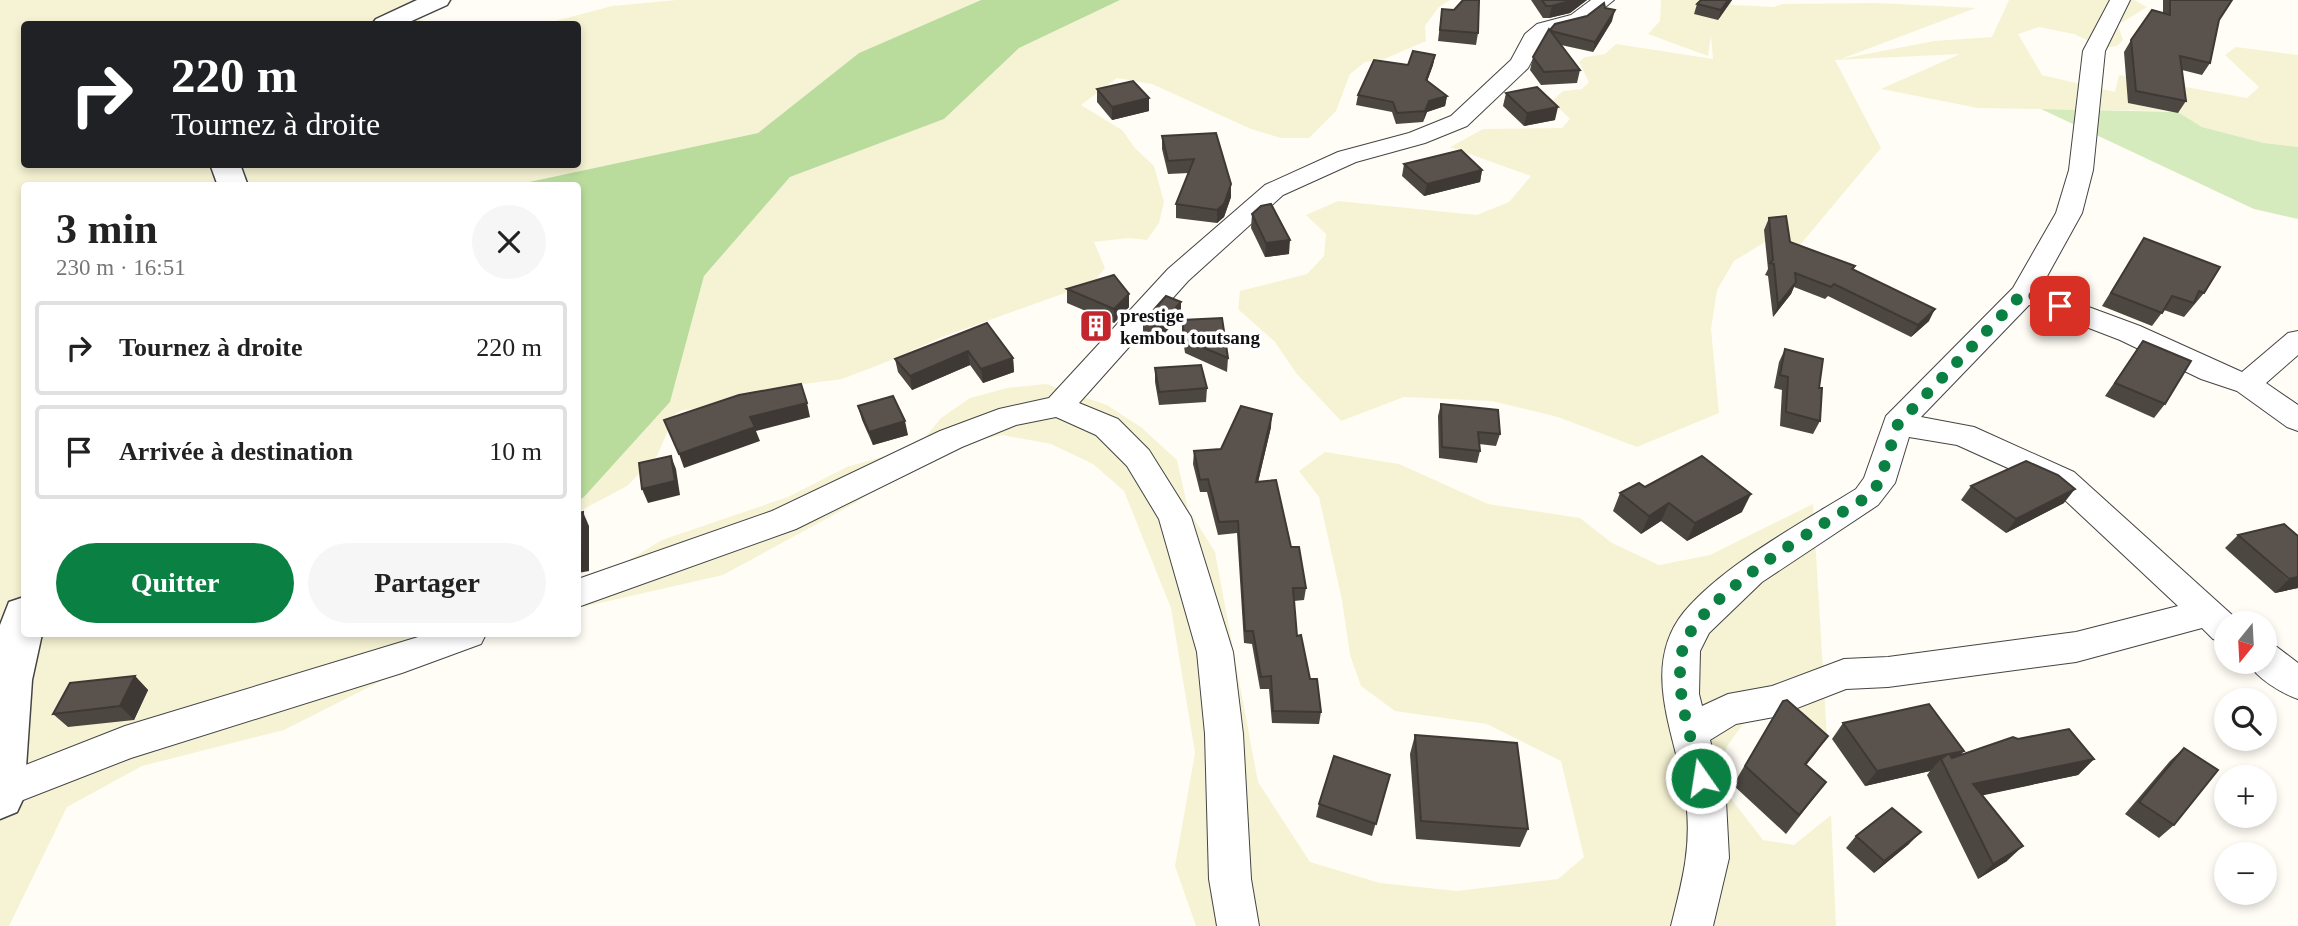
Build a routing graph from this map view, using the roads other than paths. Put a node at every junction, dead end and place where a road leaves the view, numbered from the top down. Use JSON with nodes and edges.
{"nodes":[{"id":1,"x":439,"y":0,"type":"edge"},
{"id":2,"x":1605,"y":0,"type":"edge"},
{"id":3,"x":2120,"y":0,"type":"edge"},
{"id":4,"x":392,"y":21,"type":"edge"},
{"id":5,"x":2024,"y":292,"type":"junction"},
{"id":6,"x":2298,"y":340,"type":"edge"},
{"id":7,"x":2247,"y":384,"type":"junction"},
{"id":8,"x":1059,"y":406,"type":"junction"},
{"id":9,"x":2298,"y":420,"type":"edge"},
{"id":10,"x":1898,"y":424,"type":"junction"},
{"id":11,"x":581,"y":592,"type":"edge"},
{"id":12,"x":2214,"y":619,"type":"edge"},
{"id":13,"x":2214,"y":621,"type":"edge"},
{"id":14,"x":21,"y":628,"type":"edge"},
{"id":15,"x":460,"y":637,"type":"edge"},
{"id":16,"x":2277,"y":668,"type":"edge"},
{"id":17,"x":2298,"y":684,"type":"edge"},
{"id":18,"x":1690,"y":732,"type":"junction"},
{"id":19,"x":1,"y":794,"type":"edge"},
{"id":20,"x":1238,"y":926,"type":"edge"},
{"id":21,"x":1692,"y":926,"type":"edge"}],
"edges":[{"from":1,"to":4,"type":"street"},
{"from":2,"to":8,"type":"street"},
{"from":3,"to":5,"type":"street"},
{"from":5,"to":7,"type":"street"},
{"from":5,"to":10,"type":"street"},
{"from":6,"to":7,"type":"street"},
{"from":7,"to":9,"type":"street"},
{"from":8,"to":11,"type":"street"},
{"from":8,"to":20,"type":"street"},
{"from":10,"to":12,"type":"street"},
{"from":10,"to":18,"type":"street"},
{"from":13,"to":18,"type":"street"},
{"from":14,"to":19,"type":"street"},
{"from":15,"to":19,"type":"street"},
{"from":16,"to":17,"type":"street"},
{"from":18,"to":21,"type":"street"}]}
